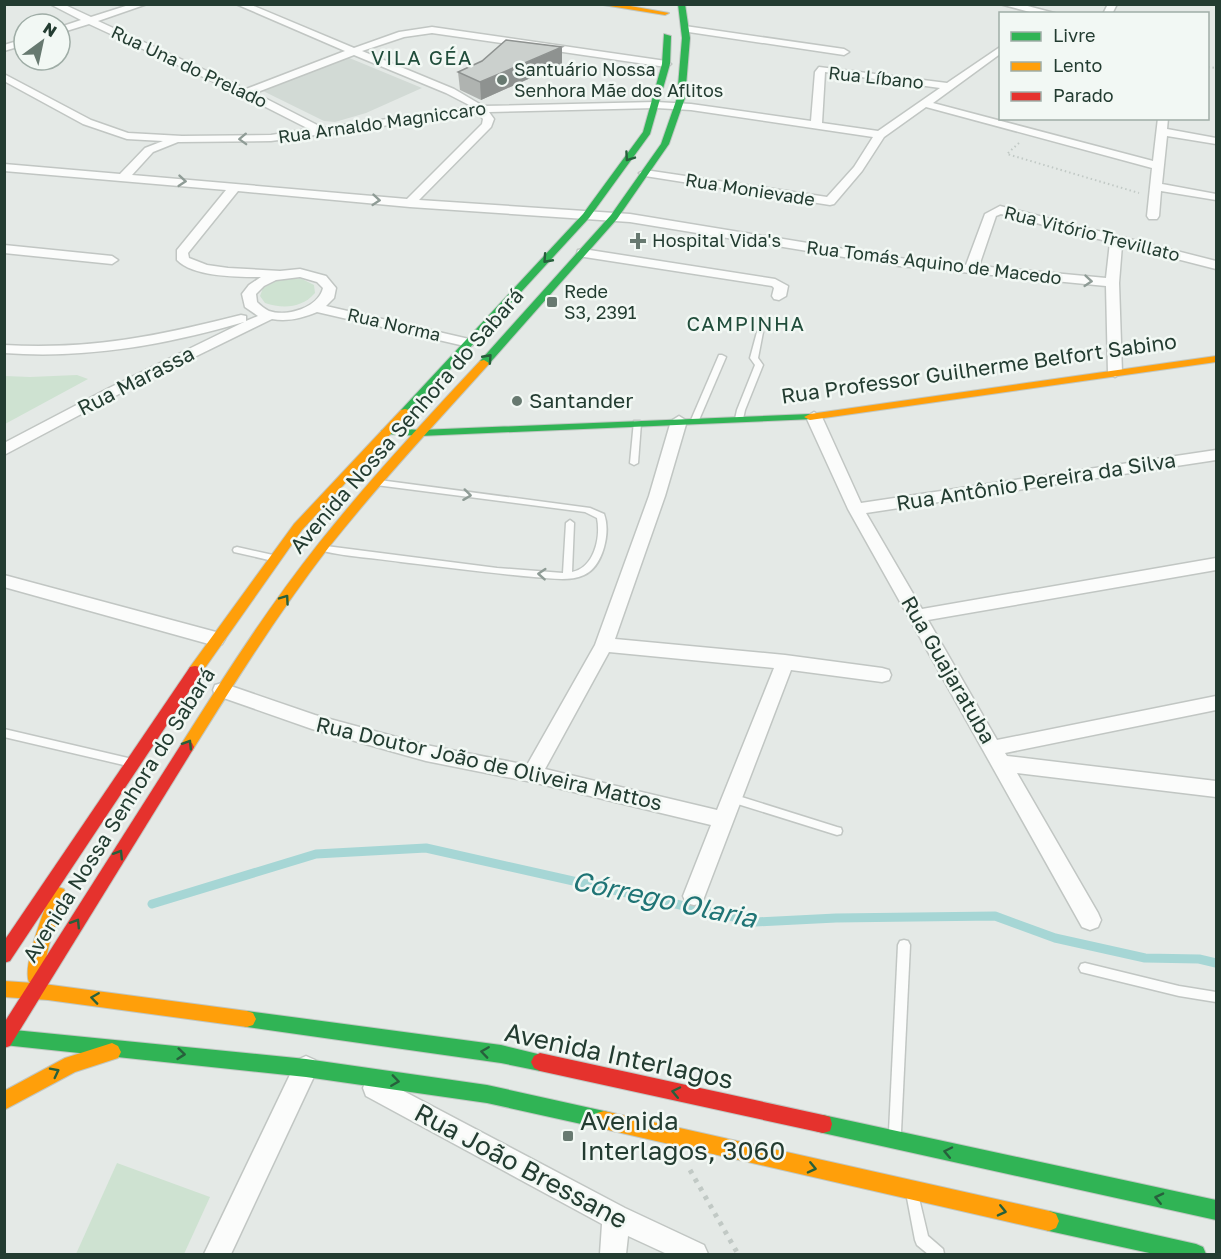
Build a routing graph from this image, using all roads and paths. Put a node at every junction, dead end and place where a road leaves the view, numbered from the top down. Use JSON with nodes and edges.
{"nodes":[{"id":1,"x":54,"y":4,"type":"edge"},
{"id":2,"x":143,"y":4,"type":"edge"},
{"id":3,"x":240,"y":4,"type":"edge"},
{"id":4,"x":600,"y":4,"type":"edge"},
{"id":5,"x":681,"y":4,"type":"edge"},
{"id":6,"x":1004,"y":4,"type":"edge"},
{"id":7,"x":664,"y":9,"type":"edge"},
{"id":8,"x":1044,"y":12,"type":"edge"},
{"id":9,"x":89,"y":21,"type":"junction"},
{"id":10,"x":72,"y":26,"type":"edge"},
{"id":11,"x":685,"y":29,"type":"junction"},
{"id":12,"x":354,"y":51,"type":"junction"},
{"id":13,"x":844,"y":51,"type":"dead end"},
{"id":14,"x":999,"y":51,"type":"edge"},
{"id":15,"x":666,"y":64,"type":"junction"},
{"id":16,"x":4,"y":77,"type":"edge"},
{"id":17,"x":950,"y":86,"type":"junction"},
{"id":18,"x":246,"y":93,"type":"junction"},
{"id":19,"x":925,"y":104,"type":"junction"},
{"id":20,"x":656,"y":105,"type":"junction"},
{"id":21,"x":679,"y":106,"type":"junction"},
{"id":22,"x":481,"y":109,"type":"junction"},
{"id":23,"x":1163,"y":120,"type":"edge"},
{"id":24,"x":816,"y":126,"type":"junction"},
{"id":25,"x":323,"y":132,"type":"junction"},
{"id":26,"x":1031,"y":132,"type":"junction"},
{"id":27,"x":1163,"y":132,"type":"junction"},
{"id":28,"x":880,"y":135,"type":"junction"},
{"id":29,"x":127,"y":136,"type":"junction"},
{"id":30,"x":182,"y":139,"type":"junction"},
{"id":31,"x":1216,"y":141,"type":"edge"},
{"id":32,"x":149,"y":150,"type":"junction"},
{"id":33,"x":4,"y":166,"type":"edge"},
{"id":34,"x":1159,"y":166,"type":"junction"},
{"id":35,"x":645,"y":173,"type":"junction"},
{"id":36,"x":124,"y":176,"type":"junction"},
{"id":37,"x":236,"y":187,"type":"junction"},
{"id":38,"x":1156,"y":192,"type":"junction"},
{"id":39,"x":1216,"y":197,"type":"edge"},
{"id":40,"x":410,"y":203,"type":"junction"},
{"id":41,"x":586,"y":216,"type":"junction"},
{"id":42,"x":1153,"y":216,"type":"dead end"},
{"id":43,"x":614,"y":217,"type":"junction"},
{"id":44,"x":1116,"y":240,"type":"junction"},
{"id":45,"x":4,"y":249,"type":"edge"},
{"id":46,"x":583,"y":253,"type":"junction"},
{"id":47,"x":112,"y":260,"type":"dead end"},
{"id":48,"x":1216,"y":265,"type":"edge"},
{"id":49,"x":971,"y":270,"type":"junction"},
{"id":50,"x":228,"y":272,"type":"junction"},
{"id":51,"x":282,"y":274,"type":"junction"},
{"id":52,"x":1112,"y":283,"type":"junction"},
{"id":53,"x":249,"y":294,"type":"junction"},
{"id":54,"x":779,"y":296,"type":"dead end"},
{"id":55,"x":318,"y":308,"type":"junction"},
{"id":56,"x":265,"y":314,"type":"junction"},
{"id":57,"x":760,"y":332,"type":"dead end"},
{"id":58,"x":469,"y":343,"type":"junction"},
{"id":59,"x":4,"y":349,"type":"edge"},
{"id":60,"x":722,"y":357,"type":"dead end"},
{"id":61,"x":1216,"y":359,"type":"edge"},
{"id":62,"x":1115,"y":373,"type":"junction"},
{"id":63,"x":814,"y":417,"type":"junction"},
{"id":64,"x":739,"y":419,"type":"junction"},
{"id":65,"x":687,"y":421,"type":"junction"},
{"id":66,"x":638,"y":423,"type":"junction"},
{"id":67,"x":387,"y":431,"type":"junction"},
{"id":68,"x":420,"y":433,"type":"junction"},
{"id":69,"x":4,"y":450,"type":"edge"},
{"id":70,"x":1216,"y":455,"type":"edge"},
{"id":71,"x":634,"y":463,"type":"dead end"},
{"id":72,"x":377,"y":482,"type":"junction"},
{"id":73,"x":856,"y":509,"type":"junction"},
{"id":74,"x":570,"y":523,"type":"dead end"},
{"id":75,"x":322,"y":548,"type":"junction"},
{"id":76,"x":237,"y":550,"type":"dead end"},
{"id":77,"x":273,"y":558,"type":"junction"},
{"id":78,"x":1216,"y":564,"type":"edge"},
{"id":79,"x":567,"y":576,"type":"junction"},
{"id":80,"x":4,"y":581,"type":"edge"},
{"id":81,"x":915,"y":616,"type":"junction"},
{"id":82,"x":216,"y":639,"type":"junction"},
{"id":83,"x":604,"y":645,"type":"junction"},
{"id":84,"x":785,"y":662,"type":"junction"},
{"id":85,"x":882,"y":675,"type":"dead end"},
{"id":86,"x":222,"y":690,"type":"junction"},
{"id":87,"x":1216,"y":703,"type":"edge"},
{"id":88,"x":4,"y":733,"type":"edge"},
{"id":89,"x":998,"y":755,"type":"junction"},
{"id":90,"x":134,"y":763,"type":"junction"},
{"id":91,"x":532,"y":774,"type":"junction"},
{"id":92,"x":1216,"y":789,"type":"edge"},
{"id":93,"x":732,"y":798,"type":"junction"},
{"id":94,"x":724,"y":820,"type":"junction"},
{"id":95,"x":837,"y":831,"type":"dead end"},
{"id":96,"x":78,"y":845,"type":"junction"},
{"id":97,"x":694,"y":896,"type":"dead end"},
{"id":98,"x":34,"y":910,"type":"junction"},
{"id":99,"x":1090,"y":920,"type":"dead end"},
{"id":100,"x":4,"y":936,"type":"edge"},
{"id":101,"x":904,"y":945,"type":"dead end"},
{"id":102,"x":4,"y":956,"type":"edge"},
{"id":103,"x":1085,"y":968,"type":"dead end"},
{"id":104,"x":4,"y":989,"type":"edge"},
{"id":105,"x":34,"y":990,"type":"junction"},
{"id":106,"x":1216,"y":998,"type":"edge"},
{"id":107,"x":37,"y":1010,"type":"dead end"},
{"id":108,"x":5,"y":1038,"type":"edge"},
{"id":109,"x":123,"y":1048,"type":"junction"},
{"id":110,"x":306,"y":1068,"type":"junction"},
{"id":111,"x":349,"y":1074,"type":"junction"},
{"id":112,"x":4,"y":1101,"type":"edge"},
{"id":113,"x":670,"y":1135,"type":"junction"},
{"id":114,"x":895,"y":1140,"type":"junction"},
{"id":115,"x":911,"y":1190,"type":"junction"},
{"id":116,"x":1216,"y":1210,"type":"edge"},
{"id":117,"x":616,"y":1217,"type":"junction"},
{"id":118,"x":1154,"y":1250,"type":"edge"},
{"id":119,"x":217,"y":1254,"type":"edge"},
{"id":120,"x":612,"y":1254,"type":"edge"},
{"id":121,"x":695,"y":1254,"type":"edge"},
{"id":122,"x":738,"y":1254,"type":"edge"},
{"id":123,"x":938,"y":1254,"type":"edge"},
{"id":124,"x":1196,"y":1254,"type":"edge"}],
"edges":[{"from":1,"to":9,"type":"street","name":"Rua Una do Prelado"},
{"from":2,"to":9,"type":"street"},
{"from":3,"to":12,"type":"street"},
{"from":4,"to":7,"type":"main road"},
{"from":5,"to":11,"type":"main road","name":"Avenida Nossa Senhora do Sabará"},
{"from":6,"to":8,"type":"street"},
{"from":7,"to":15,"type":"main road","name":"Avenida Nossa Senhora do Sabará"},
{"from":9,"to":10,"type":"street"},
{"from":9,"to":18,"type":"street","name":"Rua Una do Prelado"},
{"from":11,"to":13,"type":"street"},
{"from":11,"to":21,"type":"main road","name":"Avenida Nossa Senhora do Sabará"},
{"from":12,"to":15,"type":"street"},
{"from":12,"to":18,"type":"street"},
{"from":12,"to":22,"type":"street"},
{"from":14,"to":17,"type":"street","name":"Rua Monievade"},
{"from":15,"to":20,"type":"main road","name":"Avenida Nossa Senhora do Sabará"},
{"from":16,"to":29,"type":"street","name":"Rua Arnaldo Magniccaro"},
{"from":17,"to":19,"type":"street","name":"Rua Monievade"},
{"from":17,"to":24,"type":"street","name":"Rua Líbano"},
{"from":18,"to":25,"type":"street","name":"Rua Una do Prelado"},
{"from":19,"to":26,"type":"street"},
{"from":19,"to":28,"type":"street","name":"Rua Monievade"},
{"from":20,"to":21,"type":"street","name":"Rua Arnaldo Magniccaro"},
{"from":20,"to":22,"type":"street","name":"Rua Arnaldo Magniccaro"},
{"from":20,"to":41,"type":"main road","name":"Avenida Nossa Senhora do Sabará","one_way":true},
{"from":21,"to":24,"type":"street","name":"Rua Arnaldo Magniccaro"},
{"from":21,"to":35,"type":"main road","name":"Avenida Nossa Senhora do Sabará"},
{"from":22,"to":25,"type":"street","name":"Rua Arnaldo Magniccaro"},
{"from":22,"to":40,"type":"street"},
{"from":23,"to":27,"type":"street"},
{"from":24,"to":28,"type":"street","name":"Rua Arnaldo Magniccaro"},
{"from":25,"to":30,"type":"street","name":"Rua Arnaldo Magniccaro","one_way":true},
{"from":26,"to":34,"type":"street"},
{"from":26,"to":38,"type":"path"},
{"from":27,"to":31,"type":"street"},
{"from":27,"to":34,"type":"street"},
{"from":28,"to":35,"type":"street","name":"Rua Monievade"},
{"from":29,"to":30,"type":"street","name":"Rua Arnaldo Magniccaro"},
{"from":29,"to":32,"type":"street"},
{"from":30,"to":32,"type":"street"},
{"from":32,"to":36,"type":"street"},
{"from":33,"to":36,"type":"street","name":"Rua Tomás Aquino de Macedo"},
{"from":34,"to":38,"type":"street"},
{"from":35,"to":43,"type":"main road","name":"Avenida Nossa Senhora do Sabará"},
{"from":36,"to":37,"type":"street","name":"Rua Tomás Aquino de Macedo","one_way":true},
{"from":37,"to":40,"type":"street","name":"Rua Tomás Aquino de Macedo","one_way":true},
{"from":37,"to":50,"type":"street"},
{"from":38,"to":39,"type":"street"},
{"from":38,"to":42,"type":"street"},
{"from":40,"to":41,"type":"street","name":"Rua Tomás Aquino de Macedo"},
{"from":41,"to":43,"type":"street","name":"Rua Tomás Aquino de Macedo"},
{"from":41,"to":58,"type":"main road","name":"Avenida Nossa Senhora do Sabará","one_way":true},
{"from":43,"to":46,"type":"main road","name":"Avenida Nossa Senhora do Sabará"},
{"from":43,"to":49,"type":"street","name":"Rua Tomás Aquino de Macedo"},
{"from":44,"to":48,"type":"street","name":"Rua Vitório Trevillato"},
{"from":44,"to":49,"type":"street","name":"Rua Vitório Trevillato"},
{"from":44,"to":52,"type":"street"},
{"from":45,"to":47,"type":"street"},
{"from":46,"to":54,"type":"street"},
{"from":68,"to":46,"type":"main road","name":"Avenida Nossa Senhora do Sabará","one_way":true},
{"from":49,"to":52,"type":"street","name":"Rua Tomás Aquino de Macedo","one_way":true},
{"from":50,"to":51,"type":"street"},
{"from":50,"to":53,"type":"street"},
{"from":51,"to":53,"type":"street"},
{"from":51,"to":55,"type":"street"},
{"from":52,"to":62,"type":"street"},
{"from":53,"to":56,"type":"street"},
{"from":55,"to":56,"type":"street"},
{"from":55,"to":58,"type":"street","name":"Rua Norma"},
{"from":56,"to":59,"type":"street"},
{"from":56,"to":69,"type":"street","name":"Rua Marassa"},
{"from":57,"to":64,"type":"lane"},
{"from":58,"to":67,"type":"main road","name":"Avenida Nossa Senhora do Sabará"},
{"from":60,"to":65,"type":"lane"},
{"from":61,"to":62,"type":"main road","name":"Rua Professor Guilherme Belfort Sabino"},
{"from":62,"to":63,"type":"main road","name":"Rua Professor Guilherme Belfort Sabino"},
{"from":63,"to":64,"type":"main road","name":"Rua Professor Guilherme Belfort Sabino"},
{"from":63,"to":73,"type":"street","name":"Rua Guajaratuba"},
{"from":64,"to":65,"type":"main road","name":"Rua Professor Guilherme Belfort Sabino"},
{"from":65,"to":66,"type":"main road","name":"Rua Professor Guilherme Belfort Sabino"},
{"from":65,"to":83,"type":"street"},
{"from":66,"to":68,"type":"main road","name":"Rua Professor Guilherme Belfort Sabino"},
{"from":66,"to":71,"type":"lane"},
{"from":67,"to":68,"type":"main road","name":"Rua Professor Guilherme Belfort Sabino"},
{"from":67,"to":77,"type":"main road","name":"Avenida Nossa Senhora do Sabará"},
{"from":68,"to":72,"type":"main road","name":"Avenida Nossa Senhora do Sabará"},
{"from":70,"to":73,"type":"street","name":"Rua Antônio Pereira da Silva"},
{"from":72,"to":75,"type":"main road","name":"Avenida Nossa Senhora do Sabará"},
{"from":72,"to":79,"type":"lane","one_way":true},
{"from":73,"to":81,"type":"street","name":"Rua Guajaratuba"},
{"from":74,"to":79,"type":"lane"},
{"from":79,"to":75,"type":"lane","one_way":true},
{"from":86,"to":75,"type":"main road","name":"Avenida Nossa Senhora do Sabará","one_way":true},
{"from":76,"to":77,"type":"lane"},
{"from":77,"to":82,"type":"main road","name":"Avenida Nossa Senhora do Sabará"},
{"from":78,"to":81,"type":"street"},
{"from":80,"to":82,"type":"street"},
{"from":81,"to":89,"type":"street","name":"Rua Guajaratuba"},
{"from":82,"to":90,"type":"main road","name":"Avenida Nossa Senhora do Sabará"},
{"from":83,"to":84,"type":"street"},
{"from":83,"to":91,"type":"street"},
{"from":84,"to":85,"type":"street"},
{"from":84,"to":93,"type":"street"},
{"from":86,"to":91,"type":"street","name":"Rua Doutor João de Oliveira Mattos"},
{"from":105,"to":86,"type":"main road","name":"Avenida Nossa Senhora do Sabará","one_way":true},
{"from":87,"to":89,"type":"street"},
{"from":88,"to":90,"type":"lane"},
{"from":89,"to":92,"type":"street"},
{"from":89,"to":99,"type":"street","name":"Rua Guajaratuba"},
{"from":90,"to":96,"type":"main road","name":"Avenida Nossa Senhora do Sabará"},
{"from":91,"to":94,"type":"street","name":"Rua Doutor João de Oliveira Mattos"},
{"from":93,"to":94,"type":"street"},
{"from":93,"to":95,"type":"lane"},
{"from":94,"to":97,"type":"street"},
{"from":96,"to":98,"type":"main road","name":"Avenida Nossa Senhora do Sabará"},
{"from":96,"to":105,"type":"main road"},
{"from":98,"to":100,"type":"main road"},
{"from":98,"to":102,"type":"main road","name":"Avenida Nossa Senhora do Sabará"},
{"from":101,"to":114,"type":"lane"},
{"from":103,"to":106,"type":"lane"},
{"from":104,"to":105,"type":"main road","name":"Avenida Interlagos"},
{"from":105,"to":107,"type":"main road"},
{"from":105,"to":108,"type":"main road","name":"Avenida Nossa Senhora do Sabará"},
{"from":114,"to":105,"type":"main road","name":"Avenida Interlagos","one_way":true},
{"from":108,"to":109,"type":"main road"},
{"from":109,"to":110,"type":"main road","one_way":true},
{"from":112,"to":109,"type":"main road","one_way":true},
{"from":110,"to":111,"type":"main road"},
{"from":110,"to":119,"type":"street"},
{"from":111,"to":113,"type":"main road","one_way":true},
{"from":111,"to":117,"type":"street","name":"Rua João Bressane"},
{"from":113,"to":115,"type":"main road","one_way":true},
{"from":113,"to":122,"type":"path"},
{"from":116,"to":114,"type":"main road","name":"Avenida Interlagos","one_way":true},
{"from":115,"to":118,"type":"main road","one_way":true},
{"from":115,"to":123,"type":"lane"},
{"from":117,"to":120,"type":"street"},
{"from":117,"to":121,"type":"street","name":"Rua João Bressane"},
{"from":118,"to":124,"type":"main road"}]}
